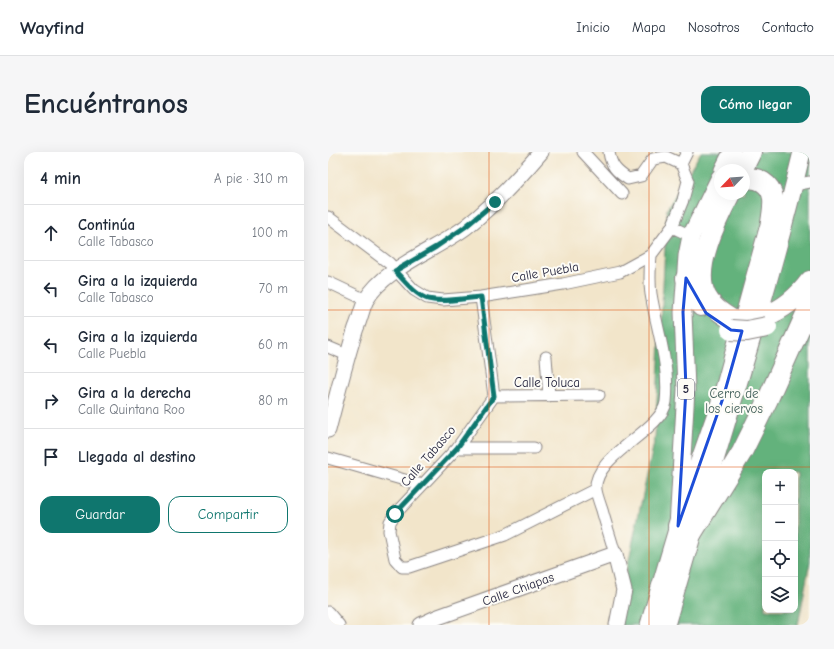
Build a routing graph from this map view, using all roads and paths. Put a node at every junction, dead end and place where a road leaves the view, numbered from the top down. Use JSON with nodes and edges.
{"nodes":[{"id":1,"x":541,"y":152,"type":"edge"},
{"id":2,"x":583,"y":152,"type":"edge"},
{"id":3,"x":609,"y":152,"type":"edge"},
{"id":4,"x":688,"y":152,"type":"edge"},
{"id":5,"x":732,"y":152,"type":"edge"},
{"id":6,"x":751,"y":152,"type":"edge"},
{"id":7,"x":802,"y":152,"type":"edge"},
{"id":8,"x":681,"y":164,"type":"junction"},
{"id":9,"x":726,"y":164,"type":"edge"},
{"id":10,"x":745,"y":164,"type":"edge"},
{"id":11,"x":750,"y":178,"type":"edge"},
{"id":12,"x":802,"y":183,"type":"edge"},
{"id":13,"x":714,"y":189,"type":"edge"},
{"id":14,"x":622,"y":194,"type":"dead end"},
{"id":15,"x":727,"y":200,"type":"edge"},
{"id":16,"x":328,"y":218,"type":"edge"},
{"id":17,"x":672,"y":227,"type":"junction"},
{"id":18,"x":691,"y":236,"type":"junction"},
{"id":19,"x":651,"y":255,"type":"junction"},
{"id":20,"x":395,"y":271,"type":"junction"},
{"id":21,"x":686,"y":278,"type":"junction"},
{"id":22,"x":810,"y":281,"type":"edge"},
{"id":23,"x":328,"y":282,"type":"edge"},
{"id":24,"x":481,"y":297,"type":"junction"},
{"id":25,"x":810,"y":298,"type":"edge"},
{"id":26,"x":366,"y":300,"type":"junction"},
{"id":27,"x":810,"y":305,"type":"edge"},
{"id":28,"x":766,"y":322,"type":"junction"},
{"id":29,"x":733,"y":326,"type":"junction"},
{"id":30,"x":328,"y":347,"type":"edge"},
{"id":31,"x":347,"y":355,"type":"junction"},
{"id":32,"x":546,"y":357,"type":"dead end"},
{"id":33,"x":599,"y":395,"type":"dead end"},
{"id":34,"x":494,"y":396,"type":"junction"},
{"id":35,"x":548,"y":396,"type":"junction"},
{"id":36,"x":328,"y":430,"type":"edge"},
{"id":37,"x":457,"y":448,"type":"junction"},
{"id":38,"x":534,"y":448,"type":"dead end"},
{"id":39,"x":328,"y":458,"type":"edge"},
{"id":40,"x":422,"y":485,"type":"junction"},
{"id":41,"x":596,"y":489,"type":"junction"},
{"id":42,"x":685,"y":530,"type":"junction"},
{"id":43,"x":615,"y":554,"type":"junction"},
{"id":44,"x":328,"y":612,"type":"edge"},
{"id":45,"x":438,"y":622,"type":"edge"},
{"id":46,"x":339,"y":625,"type":"edge"},
{"id":47,"x":421,"y":625,"type":"edge"},
{"id":48,"x":617,"y":625,"type":"edge"},
{"id":49,"x":649,"y":625,"type":"edge"},
{"id":50,"x":666,"y":625,"type":"edge"}],
"edges":[{"from":1,"to":20,"type":"street"},
{"from":2,"to":14,"type":"street"},
{"from":3,"to":8,"type":"street"},
{"from":4,"to":8,"type":"street"},
{"from":5,"to":9,"type":"main road"},
{"from":6,"to":10,"type":"highway"},
{"from":7,"to":12,"type":"main road","number":"5"},
{"from":8,"to":17,"type":"street","name":"Calle Puebla"},
{"from":11,"to":42,"type":"highway"},
{"from":12,"to":42,"type":"main road","number":"5"},
{"from":13,"to":18,"type":"main road","number":"5"},
{"from":15,"to":29,"type":"highway"},
{"from":16,"to":20,"type":"street","name":"Calle Puebla"},
{"from":17,"to":18,"type":"street"},
{"from":17,"to":19,"type":"street","name":"Calle Puebla"},
{"from":18,"to":21,"type":"main road","number":"5"},
{"from":19,"to":24,"type":"street","name":"Calle Puebla"},
{"from":19,"to":41,"type":"street"},
{"from":20,"to":24,"type":"street","name":"Calle Puebla"},
{"from":20,"to":26,"type":"street"},
{"from":21,"to":29,"type":"highway"},
{"from":21,"to":42,"type":"main road","number":"5"},
{"from":22,"to":28,"type":"highway"},
{"from":23,"to":26,"type":"street"},
{"from":24,"to":34,"type":"street"},
{"from":25,"to":28,"type":"highway"},
{"from":26,"to":31,"type":"street"},
{"from":27,"to":42,"type":"highway"},
{"from":28,"to":29,"type":"highway","bridge":true},
{"from":30,"to":31,"type":"street"},
{"from":31,"to":36,"type":"street"},
{"from":32,"to":35,"type":"street"},
{"from":33,"to":35,"type":"street","name":"Calle Toluca"},
{"from":34,"to":35,"type":"street","name":"Calle Toluca"},
{"from":34,"to":37,"type":"street","name":"Calle Tabasco"},
{"from":37,"to":38,"type":"street"},
{"from":37,"to":40,"type":"street","name":"Calle Tabasco"},
{"from":39,"to":40,"type":"street"},
{"from":40,"to":41,"type":"street","name":"Calle Tabasco"},
{"from":41,"to":43,"type":"street"},
{"from":42,"to":49,"type":"main road","number":"5"},
{"from":42,"to":50,"type":"main road","number":"5"},
{"from":43,"to":45,"type":"street","name":"Calle Chiapas"},
{"from":43,"to":48,"type":"street"},
{"from":44,"to":46,"type":"street"},
{"from":45,"to":47,"type":"street","name":"Calle Chiapas"}]}
